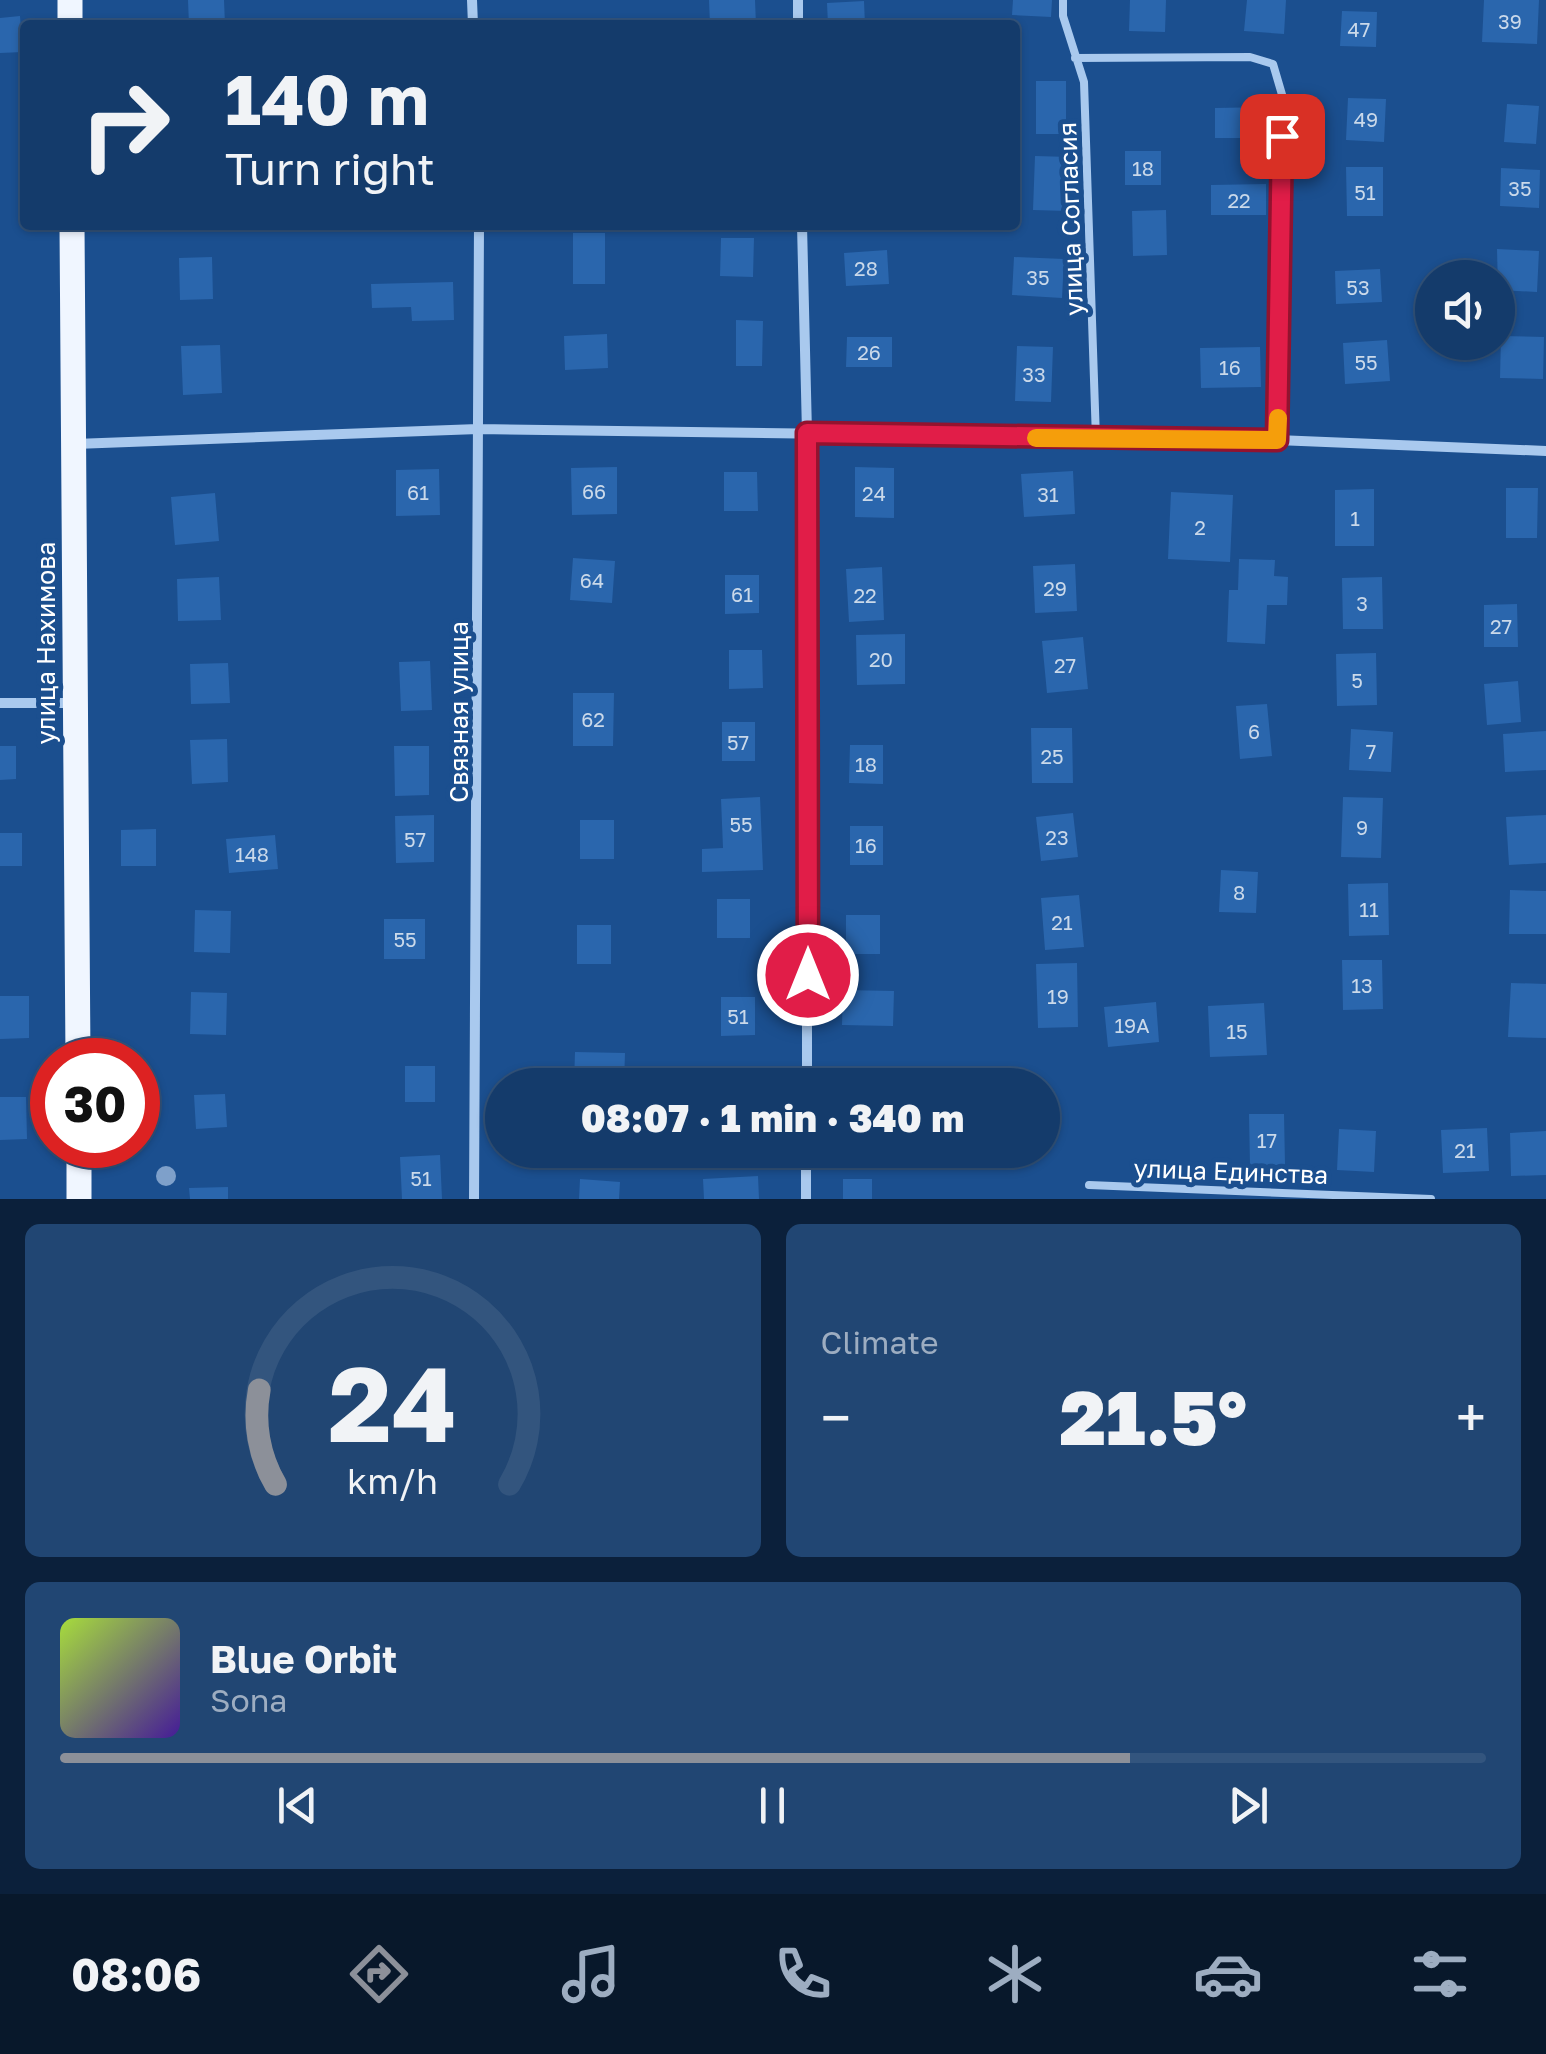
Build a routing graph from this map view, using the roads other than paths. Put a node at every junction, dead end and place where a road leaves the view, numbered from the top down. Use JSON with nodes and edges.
{"nodes":[{"id":1,"x":1063,"y":0,"type":"edge"},
{"id":2,"x":1076,"y":58,"type":"junction"},
{"id":3,"x":72,"y":230,"type":"edge"},
{"id":4,"x":479,"y":230,"type":"edge"},
{"id":5,"x":802,"y":230,"type":"edge"},
{"id":6,"x":478,"y":429,"type":"junction"},
{"id":7,"x":807,"y":433,"type":"junction"},
{"id":8,"x":1096,"y":439,"type":"junction"},
{"id":9,"x":1277,"y":440,"type":"junction"},
{"id":10,"x":74,"y":444,"type":"junction"},
{"id":11,"x":1546,"y":451,"type":"edge"},
{"id":12,"x":0,"y":703,"type":"edge"},
{"id":13,"x":76,"y":703,"type":"junction"},
{"id":14,"x":78,"y":1038,"type":"edge"},
{"id":15,"x":807,"y":1068,"type":"edge"},
{"id":16,"x":78,"y":1168,"type":"edge"},
{"id":17,"x":806,"y":1168,"type":"edge"},
{"id":18,"x":1089,"y":1185,"type":"dead end"},
{"id":19,"x":79,"y":1199,"type":"edge"},
{"id":20,"x":474,"y":1199,"type":"edge"},
{"id":21,"x":806,"y":1199,"type":"edge"},
{"id":22,"x":1431,"y":1199,"type":"edge"}],
"edges":[{"from":1,"to":2,"type":"lane","name":"улица Согласия"},
{"from":2,"to":8,"type":"lane","name":"улица Согласия"},
{"from":2,"to":9,"type":"lane"},
{"from":3,"to":10,"type":"main road","name":"улица Нахимова"},
{"from":4,"to":6,"type":"street","name":"Связная улица"},
{"from":5,"to":7,"type":"street"},
{"from":6,"to":7,"type":"street"},
{"from":6,"to":10,"type":"street"},
{"from":6,"to":20,"type":"street","name":"Связная улица"},
{"from":7,"to":8,"type":"street"},
{"from":7,"to":15,"type":"street"},
{"from":8,"to":9,"type":"street"},
{"from":9,"to":11,"type":"street"},
{"from":10,"to":13,"type":"main road","name":"улица Нахимова"},
{"from":12,"to":13,"type":"street"},
{"from":13,"to":14,"type":"main road","name":"улица Нахимова"},
{"from":16,"to":19,"type":"main road"},
{"from":17,"to":21,"type":"street"},
{"from":18,"to":22,"type":"lane","name":"улица Единства"}]}
